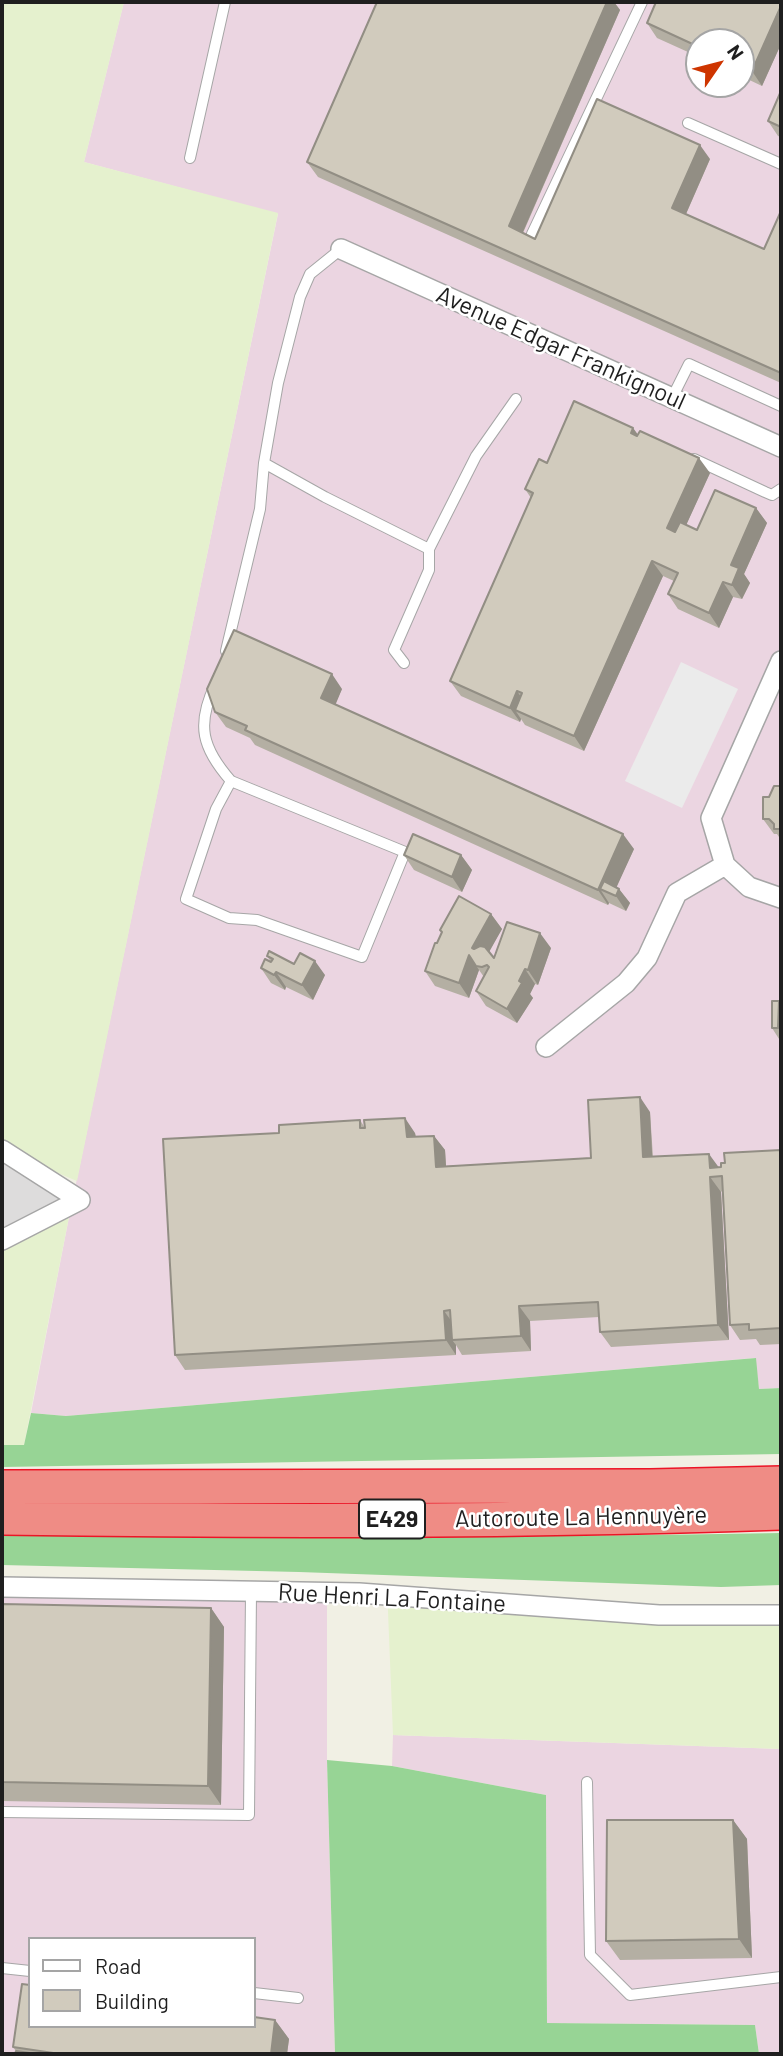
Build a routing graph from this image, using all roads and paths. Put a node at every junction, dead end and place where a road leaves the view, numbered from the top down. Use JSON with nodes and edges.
{"nodes":[{"id":1,"x":225,"y":2,"type":"edge"},
{"id":2,"x":642,"y":2,"type":"edge"},
{"id":3,"x":688,"y":123,"type":"dead end"},
{"id":4,"x":190,"y":158,"type":"dead end"},
{"id":5,"x":781,"y":164,"type":"edge"},
{"id":6,"x":532,"y":234,"type":"edge"},
{"id":7,"x":341,"y":249,"type":"joint"},
{"id":8,"x":672,"y":398,"type":"junction"},
{"id":9,"x":516,"y":399,"type":"dead end"},
{"id":10,"x":781,"y":406,"type":"edge"},
{"id":11,"x":781,"y":447,"type":"edge"},
{"id":12,"x":688,"y":456,"type":"edge"},
{"id":13,"x":264,"y":463,"type":"junction"},
{"id":14,"x":781,"y":489,"type":"edge"},
{"id":15,"x":429,"y":549,"type":"junction"},
{"id":16,"x":224,"y":660,"type":"edge"},
{"id":17,"x":781,"y":662,"type":"edge"},
{"id":18,"x":404,"y":663,"type":"dead end"},
{"id":19,"x":221,"y":672,"type":"edge"},
{"id":20,"x":231,"y":781,"type":"junction"},
{"id":21,"x":725,"y":865,"type":"junction"},
{"id":22,"x":781,"y":898,"type":"edge"},
{"id":23,"x":546,"y":1047,"type":"dead end"},
{"id":24,"x":2,"y":1150,"type":"edge"},
{"id":25,"x":2,"y":1240,"type":"edge"},
{"id":26,"x":781,"y":1483,"type":"edge"},
{"id":27,"x":2,"y":1487,"type":"edge"},
{"id":28,"x":781,"y":1513,"type":"edge"},
{"id":29,"x":2,"y":1518,"type":"edge"},
{"id":30,"x":2,"y":1587,"type":"edge"},
{"id":31,"x":251,"y":1592,"type":"junction"},
{"id":32,"x":781,"y":1615,"type":"edge"},
{"id":33,"x":587,"y":1782,"type":"dead end"},
{"id":34,"x":2,"y":1812,"type":"edge"},
{"id":35,"x":2,"y":1968,"type":"edge"},
{"id":36,"x":28,"y":1970,"type":"edge"},
{"id":37,"x":781,"y":1977,"type":"edge"},
{"id":38,"x":256,"y":1993,"type":"edge"},
{"id":39,"x":298,"y":1998,"type":"dead end"}],
"edges":[{"from":1,"to":4,"type":"lane"},
{"from":2,"to":6,"type":"lane"},
{"from":3,"to":5,"type":"lane"},
{"from":7,"to":8,"type":"street","name":"Avenue Edgar Frankignoul"},
{"from":7,"to":13,"type":"lane"},
{"from":8,"to":10,"type":"lane"},
{"from":8,"to":11,"type":"street","name":"Avenue Edgar Frankignoul"},
{"from":9,"to":15,"type":"lane"},
{"from":12,"to":14,"type":"lane"},
{"from":13,"to":15,"type":"lane"},
{"from":13,"to":16,"type":"lane"},
{"from":15,"to":18,"type":"lane"},
{"from":17,"to":21,"type":"street"},
{"from":19,"to":20,"type":"lane"},
{"from":20,"to":20,"type":"lane"},
{"from":21,"to":22,"type":"street"},
{"from":21,"to":23,"type":"street"},
{"from":24,"to":25,"type":"street"},
{"from":26,"to":27,"type":"highway","name":"Autoroute La Hennuyère","number":"E429"},
{"from":28,"to":29,"type":"highway","name":"Autoroute La Hennuyère","number":"E429"},
{"from":30,"to":31,"type":"street","name":"Rue Henri La Fontaine"},
{"from":31,"to":32,"type":"street","name":"Rue Henri La Fontaine"},
{"from":31,"to":34,"type":"lane"},
{"from":33,"to":37,"type":"lane"},
{"from":35,"to":36,"type":"lane"},
{"from":38,"to":39,"type":"lane"}]}
